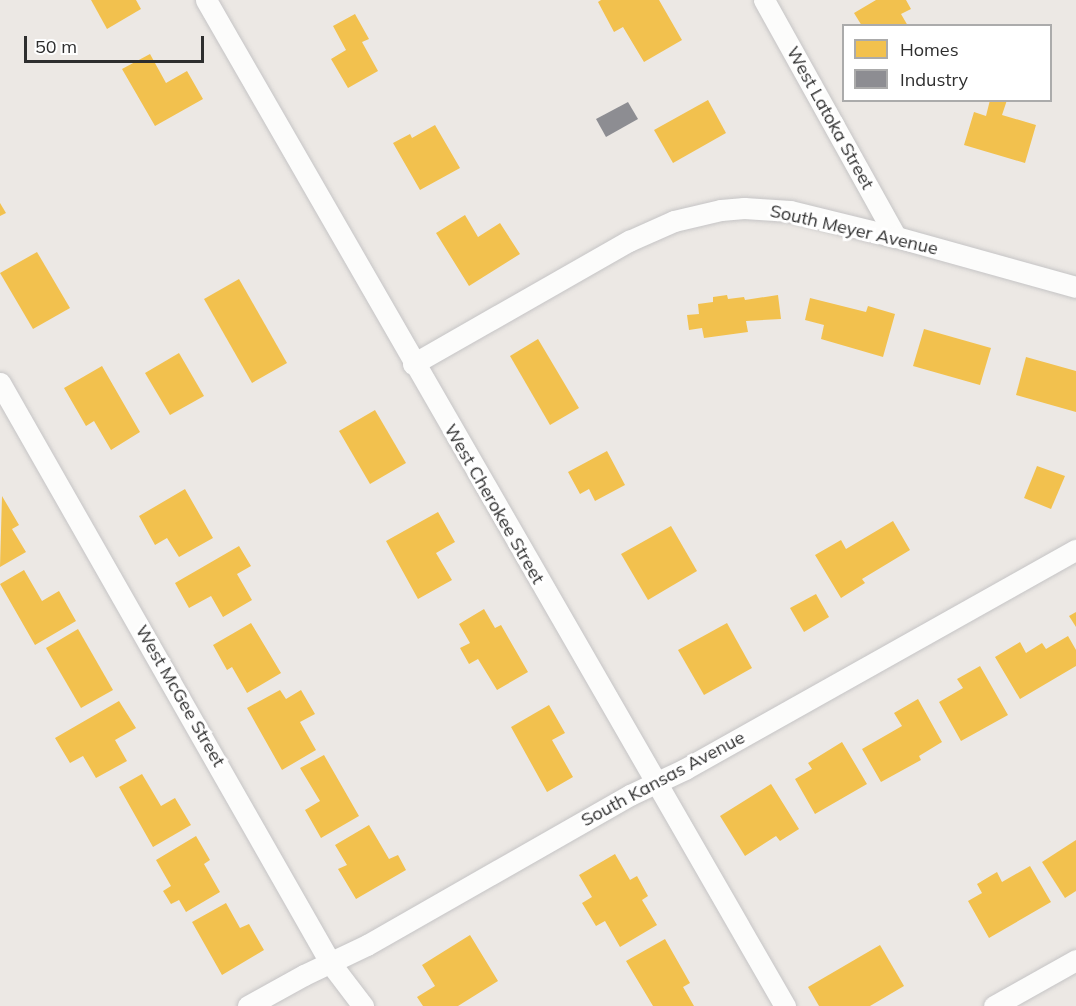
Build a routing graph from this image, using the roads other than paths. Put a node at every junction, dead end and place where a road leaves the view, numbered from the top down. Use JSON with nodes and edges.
{"nodes":[{"id":1,"x":206,"y":0,"type":"edge"},
{"id":2,"x":764,"y":0,"type":"edge"},
{"id":3,"x":896,"y":237,"type":"junction"},
{"id":4,"x":1076,"y":287,"type":"edge"},
{"id":5,"x":413,"y":364,"type":"junction"},
{"id":6,"x":0,"y":383,"type":"edge"},
{"id":7,"x":1076,"y":550,"type":"edge"},
{"id":8,"x":656,"y":784,"type":"junction"},
{"id":9,"x":1076,"y":960,"type":"edge"},
{"id":10,"x":331,"y":964,"type":"junction"},
{"id":11,"x":248,"y":1006,"type":"edge"},
{"id":12,"x":363,"y":1006,"type":"edge"},
{"id":13,"x":785,"y":1006,"type":"edge"},
{"id":14,"x":994,"y":1006,"type":"edge"}],
"edges":[{"from":1,"to":5,"type":"street","name":"West Cherokee Street"},
{"from":2,"to":3,"type":"street","name":"West Latoka Street"},
{"from":3,"to":4,"type":"street","name":"South Meyer Avenue"},
{"from":3,"to":5,"type":"street","name":"South Meyer Avenue"},
{"from":5,"to":8,"type":"street","name":"West Cherokee Street"},
{"from":6,"to":10,"type":"street","name":"West McGee Street"},
{"from":7,"to":8,"type":"street","name":"South Kansas Avenue"},
{"from":8,"to":10,"type":"street","name":"South Kansas Avenue"},
{"from":8,"to":13,"type":"street","name":"West Cherokee Street"},
{"from":9,"to":14,"type":"street"},
{"from":10,"to":11,"type":"street","name":"South Kansas Avenue"},
{"from":10,"to":12,"type":"street","name":"West McGee Street"}]}
